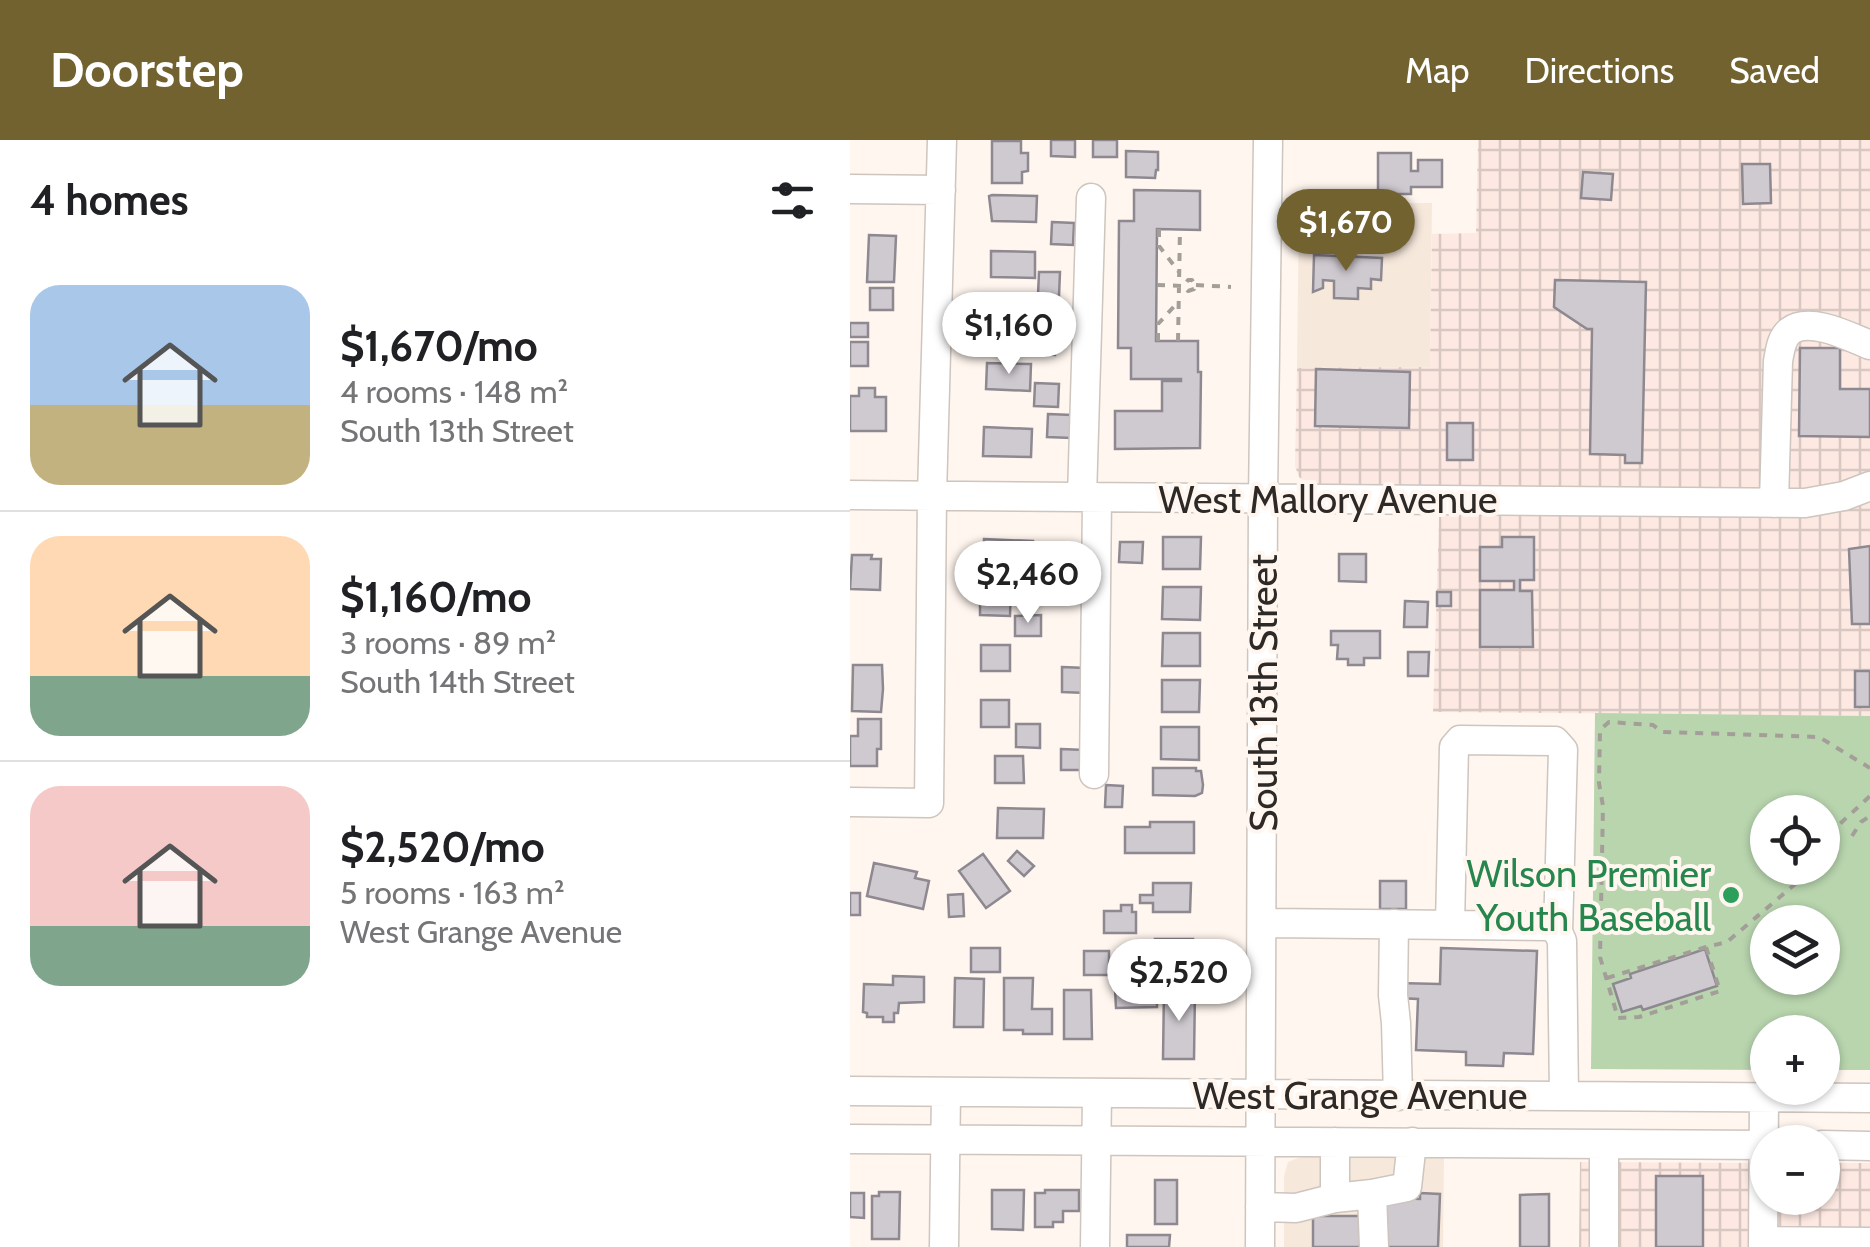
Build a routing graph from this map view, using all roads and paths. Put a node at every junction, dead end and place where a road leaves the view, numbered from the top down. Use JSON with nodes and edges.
{"nodes":[{"id":1,"x":942,"y":140,"type":"edge"},
{"id":2,"x":1268,"y":140,"type":"edge"},
{"id":3,"x":850,"y":189,"type":"edge"},
{"id":4,"x":941,"y":190,"type":"junction"},
{"id":5,"x":1091,"y":198,"type":"dead end"},
{"id":6,"x":1159,"y":229,"type":"dead end"},
{"id":7,"x":1180,"y":229,"type":"dead end"},
{"id":8,"x":1179,"y":272,"type":"junction"},
{"id":9,"x":1156,"y":285,"type":"dead end"},
{"id":10,"x":1181,"y":286,"type":"junction"},
{"id":11,"x":1231,"y":287,"type":"dead end"},
{"id":12,"x":1179,"y":300,"type":"junction"},
{"id":13,"x":1158,"y":341,"type":"dead end"},
{"id":14,"x":1178,"y":341,"type":"dead end"},
{"id":15,"x":1870,"y":345,"type":"edge"},
{"id":16,"x":1870,"y":486,"type":"edge"},
{"id":17,"x":850,"y":495,"type":"edge"},
{"id":18,"x":932,"y":496,"type":"junction"},
{"id":19,"x":1089,"y":498,"type":"junction"},
{"id":20,"x":1263,"y":498,"type":"junction"},
{"id":21,"x":1774,"y":502,"type":"junction"},
{"id":22,"x":1870,"y":768,"type":"edge"},
{"id":23,"x":1094,"y":774,"type":"dead end"},
{"id":24,"x":1870,"y":796,"type":"edge"},
{"id":25,"x":850,"y":802,"type":"edge"},
{"id":26,"x":1870,"y":816,"type":"edge"},
{"id":27,"x":1840,"y":824,"type":"edge"},
{"id":28,"x":1852,"y":836,"type":"dead end"},
{"id":29,"x":1794,"y":885,"type":"edge"},
{"id":30,"x":1262,"y":923,"type":"junction"},
{"id":31,"x":1394,"y":924,"type":"junction"},
{"id":32,"x":1450,"y":925,"type":"junction"},
{"id":33,"x":1558,"y":932,"type":"junction"},
{"id":34,"x":1706,"y":946,"type":"junction"},
{"id":35,"x":1606,"y":978,"type":"junction"},
{"id":36,"x":850,"y":1091,"type":"edge"},
{"id":37,"x":946,"y":1092,"type":"junction"},
{"id":38,"x":1097,"y":1093,"type":"junction"},
{"id":39,"x":1262,"y":1095,"type":"junction"},
{"id":40,"x":1564,"y":1095,"type":"junction"},
{"id":41,"x":1398,"y":1096,"type":"junction"},
{"id":42,"x":1453,"y":1096,"type":"junction"},
{"id":43,"x":1750,"y":1098,"type":"edge"},
{"id":44,"x":1840,"y":1098,"type":"edge"},
{"id":45,"x":1870,"y":1098,"type":"edge"},
{"id":46,"x":850,"y":1139,"type":"edge"},
{"id":47,"x":946,"y":1140,"type":"junction"},
{"id":48,"x":1096,"y":1140,"type":"junction"},
{"id":49,"x":1261,"y":1142,"type":"junction"},
{"id":50,"x":1334,"y":1142,"type":"junction"},
{"id":51,"x":1412,"y":1142,"type":"junction"},
{"id":52,"x":1452,"y":1142,"type":"junction"},
{"id":53,"x":1604,"y":1144,"type":"junction"},
{"id":54,"x":1750,"y":1145,"type":"edge"},
{"id":55,"x":1840,"y":1145,"type":"edge"},
{"id":56,"x":1870,"y":1146,"type":"edge"},
{"id":57,"x":1372,"y":1194,"type":"junction"},
{"id":58,"x":1335,"y":1198,"type":"junction"},
{"id":59,"x":1260,"y":1207,"type":"junction"},
{"id":60,"x":1764,"y":1215,"type":"edge"},
{"id":61,"x":1870,"y":1242,"type":"edge"},
{"id":62,"x":1763,"y":1244,"type":"edge"},
{"id":63,"x":944,"y":1247,"type":"edge"},
{"id":64,"x":1095,"y":1247,"type":"edge"},
{"id":65,"x":1260,"y":1247,"type":"edge"},
{"id":66,"x":1374,"y":1247,"type":"edge"},
{"id":67,"x":1604,"y":1247,"type":"edge"}],
"edges":[{"from":1,"to":4,"type":"street"},
{"from":2,"to":20,"type":"street","name":"South 13th Street"},
{"from":3,"to":4,"type":"street"},
{"from":4,"to":18,"type":"street"},
{"from":5,"to":19,"type":"street"},
{"from":6,"to":8,"type":"path"},
{"from":7,"to":8,"type":"path"},
{"from":8,"to":10,"type":"path"},
{"from":9,"to":10,"type":"path"},
{"from":10,"to":11,"type":"path"},
{"from":10,"to":12,"type":"path"},
{"from":12,"to":13,"type":"path"},
{"from":12,"to":14,"type":"path"},
{"from":15,"to":21,"type":"street"},
{"from":16,"to":21,"type":"street","name":"West Mallory Avenue"},
{"from":17,"to":18,"type":"street","name":"West Mallory Avenue"},
{"from":18,"to":19,"type":"street","name":"West Mallory Avenue"},
{"from":18,"to":25,"type":"street"},
{"from":19,"to":20,"type":"street","name":"West Mallory Avenue"},
{"from":19,"to":23,"type":"street"},
{"from":20,"to":21,"type":"street","name":"West Mallory Avenue"},
{"from":20,"to":30,"type":"street","name":"South 13th Street"},
{"from":22,"to":35,"type":"path"},
{"from":24,"to":27,"type":"path"},
{"from":26,"to":28,"type":"path"},
{"from":29,"to":34,"type":"path"},
{"from":30,"to":31,"type":"street"},
{"from":30,"to":39,"type":"street","name":"South 13th Street"},
{"from":31,"to":32,"type":"street"},
{"from":31,"to":41,"type":"street"},
{"from":32,"to":33,"type":"street"},
{"from":32,"to":33,"type":"street"},
{"from":33,"to":40,"type":"street"},
{"from":34,"to":35,"type":"path"},
{"from":34,"to":35,"type":"path"},
{"from":36,"to":37,"type":"street","name":"West Grange Avenue"},
{"from":37,"to":38,"type":"street","name":"West Grange Avenue"},
{"from":37,"to":47,"type":"street"},
{"from":38,"to":39,"type":"street","name":"West Grange Avenue"},
{"from":38,"to":48,"type":"street"},
{"from":39,"to":41,"type":"street","name":"West Grange Avenue"},
{"from":39,"to":49,"type":"street","name":"South 13th Street"},
{"from":40,"to":42,"type":"street","name":"West Grange Avenue"},
{"from":40,"to":43,"type":"street","name":"West Grange Avenue"},
{"from":41,"to":42,"type":"street","name":"West Grange Avenue"},
{"from":42,"to":52,"type":"street"},
{"from":44,"to":45,"type":"street","name":"West Grange Avenue"},
{"from":46,"to":47,"type":"street","name":"West Grange Avenue"},
{"from":47,"to":48,"type":"street","name":"West Grange Avenue"},
{"from":47,"to":63,"type":"street"},
{"from":48,"to":49,"type":"street","name":"West Grange Avenue"},
{"from":48,"to":64,"type":"street"},
{"from":49,"to":50,"type":"street","name":"West Grange Avenue"},
{"from":49,"to":59,"type":"street","name":"South 13th Street"},
{"from":50,"to":51,"type":"street","name":"West Grange Avenue"},
{"from":50,"to":58,"type":"street"},
{"from":51,"to":52,"type":"street","name":"West Grange Avenue"},
{"from":51,"to":57,"type":"street"},
{"from":52,"to":53,"type":"street","name":"West Grange Avenue"},
{"from":53,"to":54,"type":"street","name":"West Grange Avenue"},
{"from":53,"to":67,"type":"street"},
{"from":55,"to":56,"type":"street"},
{"from":57,"to":58,"type":"street"},
{"from":57,"to":66,"type":"street"},
{"from":58,"to":59,"type":"street"},
{"from":59,"to":65,"type":"street","name":"South 13th Street"},
{"from":60,"to":62,"type":"street"},
{"from":61,"to":62,"type":"street"}]}
